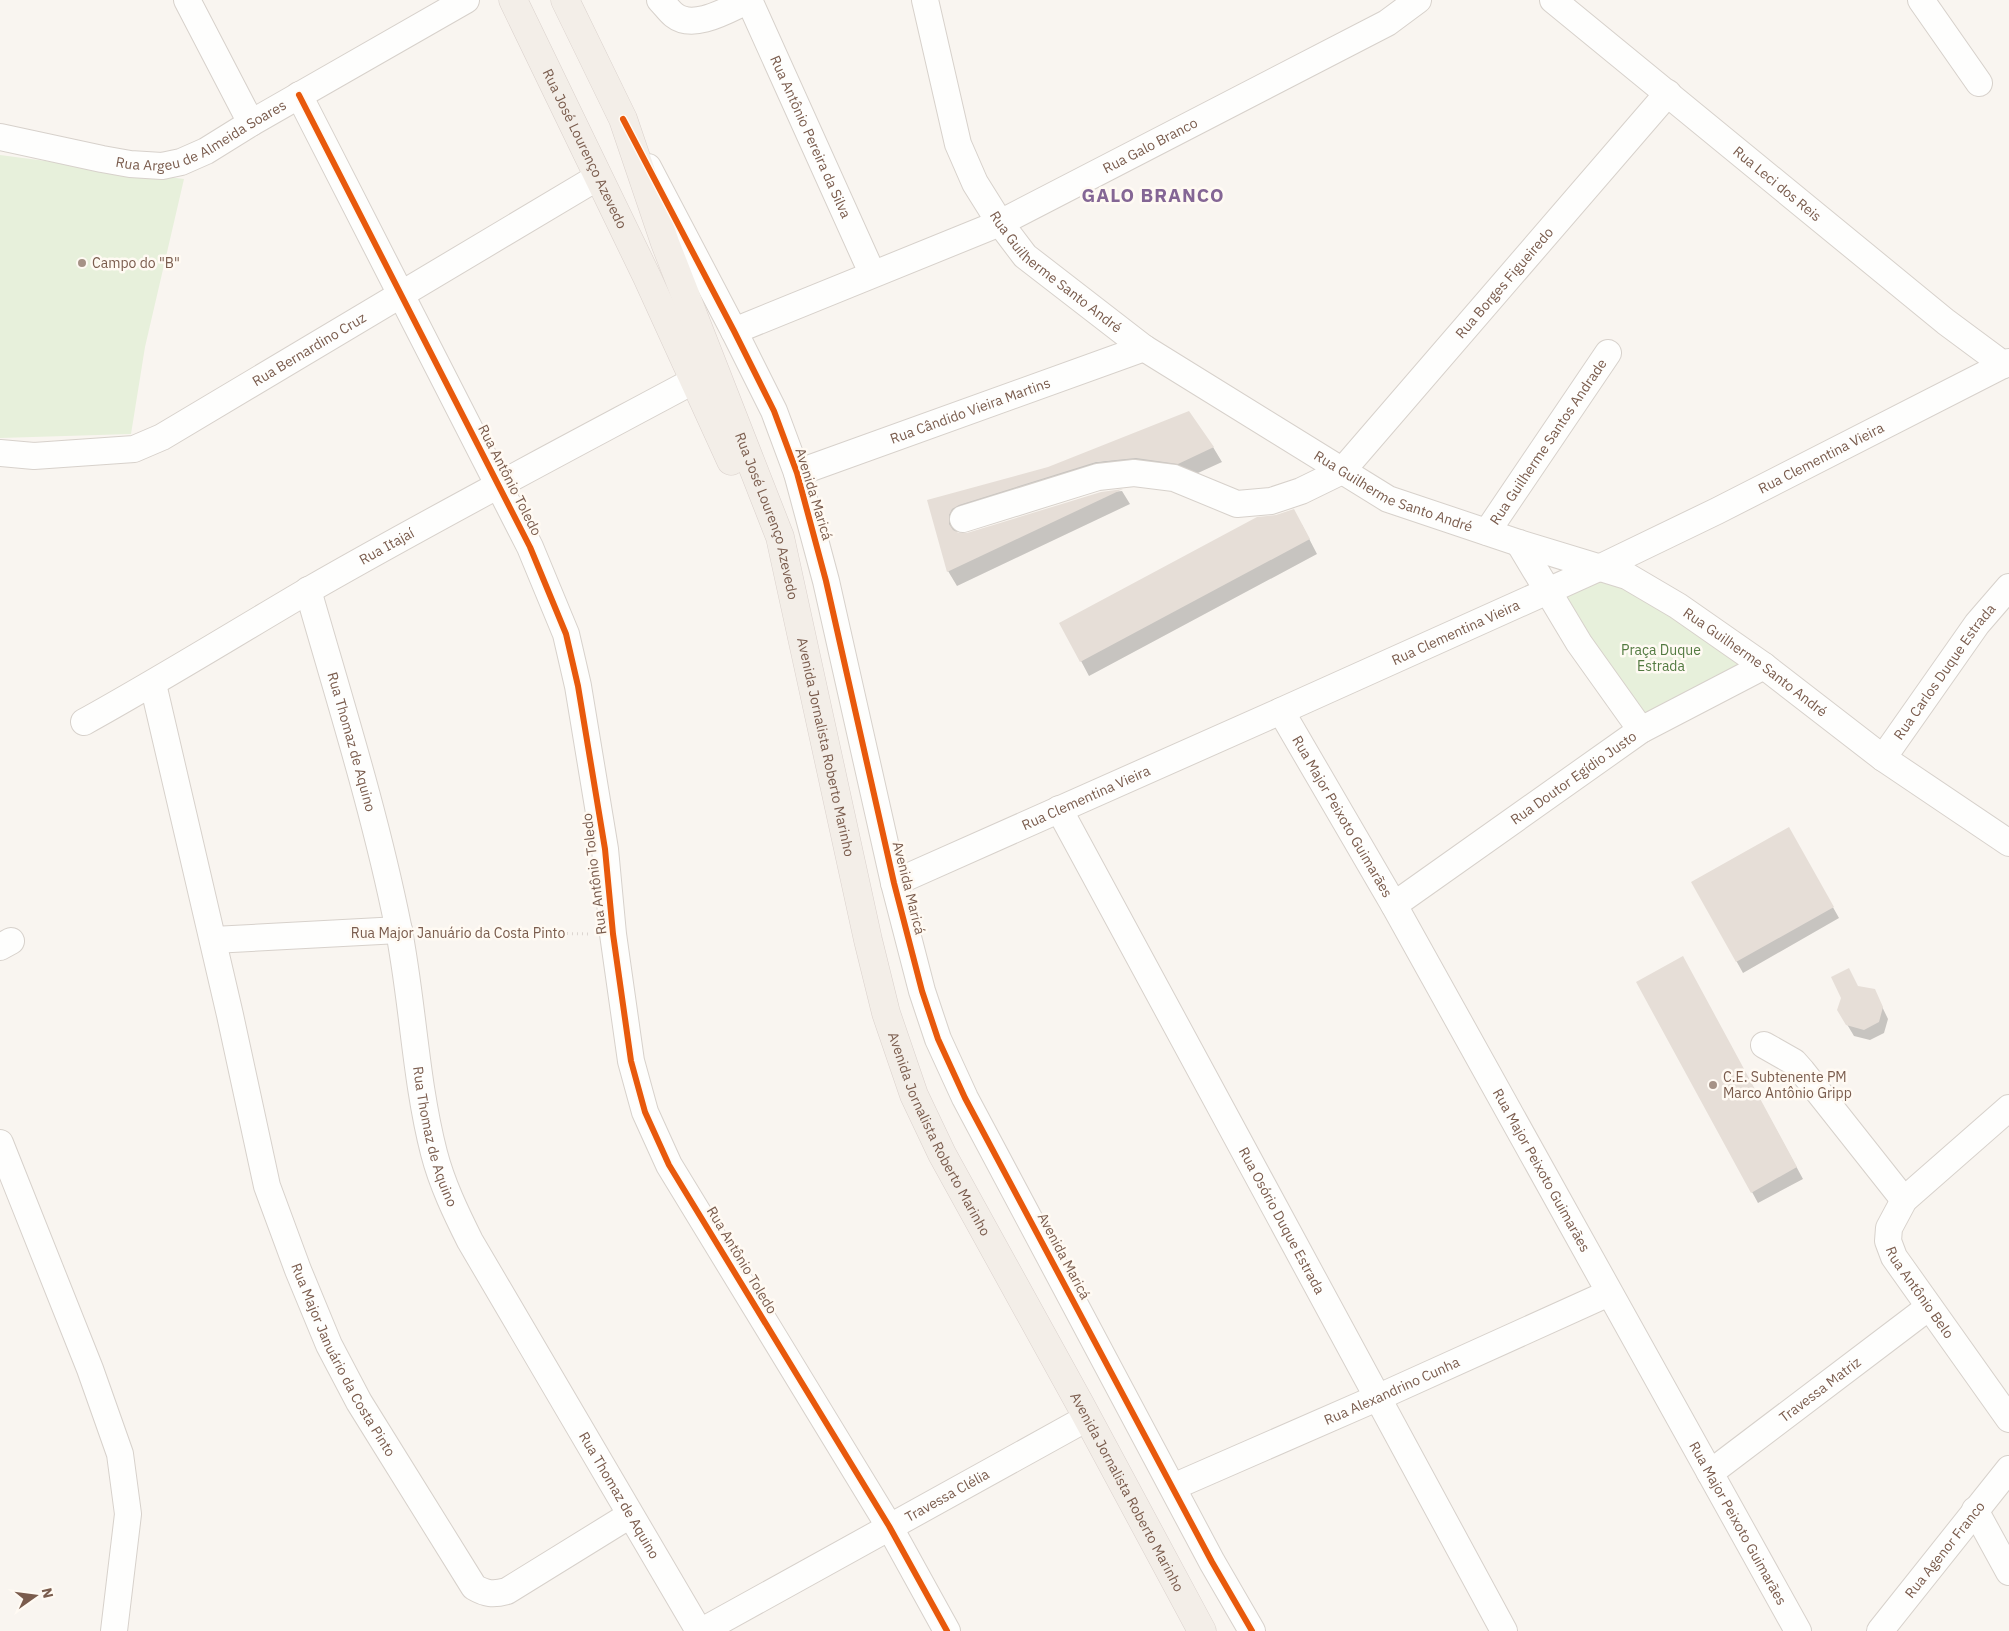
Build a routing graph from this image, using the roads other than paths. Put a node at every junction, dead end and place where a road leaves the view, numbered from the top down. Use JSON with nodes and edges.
{"nodes":[{"id":1,"x":187,"y":0,"type":"edge"},
{"id":2,"x":466,"y":0,"type":"edge"},
{"id":3,"x":513,"y":0,"type":"edge"},
{"id":4,"x":565,"y":0,"type":"edge"},
{"id":5,"x":660,"y":0,"type":"edge"},
{"id":6,"x":749,"y":0,"type":"edge"},
{"id":7,"x":925,"y":0,"type":"edge"},
{"id":8,"x":1418,"y":0,"type":"edge"},
{"id":9,"x":1552,"y":0,"type":"edge"},
{"id":10,"x":1922,"y":0,"type":"edge"},
{"id":11,"x":1979,"y":83,"type":"dead end"},
{"id":12,"x":1668,"y":94,"type":"junction"},
{"id":13,"x":299,"y":95,"type":"junction"},
{"id":14,"x":623,"y":120,"type":"junction"},
{"id":15,"x":251,"y":123,"type":"junction"},
{"id":16,"x":0,"y":137,"type":"edge"},
{"id":17,"x":598,"y":177,"type":"junction"},
{"id":18,"x":1000,"y":223,"type":"junction"},
{"id":19,"x":872,"y":273,"type":"junction"},
{"id":20,"x":400,"y":294,"type":"junction"},
{"id":21,"x":734,"y":331,"type":"junction"},
{"id":22,"x":1144,"y":348,"type":"junction"},
{"id":23,"x":1608,"y":353,"type":"dead end"},
{"id":24,"x":2006,"y":363,"type":"edge"},
{"id":25,"x":695,"y":380,"type":"junction"},
{"id":26,"x":0,"y":453,"type":"edge"},
{"id":27,"x":1342,"y":472,"type":"junction"},
{"id":28,"x":797,"y":473,"type":"junction"},
{"id":29,"x":498,"y":484,"type":"junction"},
{"id":30,"x":964,"y":519,"type":"dead end"},
{"id":31,"x":1487,"y":532,"type":"junction"},
{"id":32,"x":1519,"y":543,"type":"junction"},
{"id":33,"x":1601,"y":567,"type":"junction"},
{"id":34,"x":2009,"y":587,"type":"edge"},
{"id":35,"x":308,"y":590,"type":"junction"},
{"id":36,"x":792,"y":592,"type":"junction"},
{"id":37,"x":1547,"y":592,"type":"junction"},
{"id":38,"x":1764,"y":666,"type":"junction"},
{"id":39,"x":153,"y":684,"type":"junction"},
{"id":40,"x":1281,"y":712,"type":"junction"},
{"id":41,"x":84,"y":722,"type":"dead end"},
{"id":42,"x":1641,"y":730,"type":"junction"},
{"id":43,"x":1883,"y":758,"type":"junction"},
{"id":44,"x":1059,"y":809,"type":"junction"},
{"id":45,"x":2009,"y":843,"type":"edge"},
{"id":46,"x":894,"y":883,"type":"junction"},
{"id":47,"x":1394,"y":906,"type":"junction"},
{"id":48,"x":399,"y":930,"type":"junction"},
{"id":49,"x":213,"y":940,"type":"junction"},
{"id":50,"x":1764,"y":1045,"type":"dead end"},
{"id":51,"x":2009,"y":1108,"type":"edge"},
{"id":52,"x":0,"y":1143,"type":"edge"},
{"id":53,"x":1904,"y":1200,"type":"junction"},
{"id":54,"x":1609,"y":1293,"type":"junction"},
{"id":55,"x":1930,"y":1307,"type":"junction"},
{"id":56,"x":1379,"y":1397,"type":"junction"},
{"id":57,"x":1088,"y":1418,"type":"junction"},
{"id":58,"x":2009,"y":1419,"type":"edge"},
{"id":59,"x":2009,"y":1469,"type":"edge"},
{"id":60,"x":1710,"y":1473,"type":"junction"},
{"id":61,"x":1173,"y":1487,"type":"junction"},
{"id":62,"x":1975,"y":1510,"type":"junction"},
{"id":63,"x":630,"y":1515,"type":"junction"},
{"id":64,"x":890,"y":1526,"type":"junction"},
{"id":65,"x":2009,"y":1572,"type":"edge"},
{"id":66,"x":114,"y":1631,"type":"edge"},
{"id":67,"x":700,"y":1631,"type":"edge"},
{"id":68,"x":947,"y":1631,"type":"edge"},
{"id":69,"x":1202,"y":1631,"type":"edge"},
{"id":70,"x":1252,"y":1631,"type":"edge"},
{"id":71,"x":1504,"y":1631,"type":"edge"},
{"id":72,"x":1798,"y":1631,"type":"edge"},
{"id":73,"x":1880,"y":1631,"type":"edge"}],
"edges":[{"from":1,"to":15,"type":"street"},
{"from":2,"to":13,"type":"street","name":"Rua Argeu de Almeida Soares"},
{"from":3,"to":17,"type":"main road","name":"Rua José Lourenço Azevedo"},
{"from":4,"to":14,"type":"main road","name":"Rua José Lourenço Azevedo"},
{"from":5,"to":6,"type":"street"},
{"from":6,"to":19,"type":"street","name":"Rua Antônio Pereira da Silva"},
{"from":7,"to":18,"type":"street","name":"Rua Guilherme Santo André"},
{"from":8,"to":18,"type":"street","name":"Rua Galo Branco"},
{"from":9,"to":12,"type":"street","name":"Rua Leci dos Reis"},
{"from":10,"to":11,"type":"street"},
{"from":12,"to":24,"type":"street","name":"Rua Leci dos Reis"},
{"from":12,"to":27,"type":"street","name":"Rua Borges Figueiredo"},
{"from":13,"to":15,"type":"street","name":"Rua Argeu de Almeida Soares"},
{"from":13,"to":20,"type":"street","name":"Rua Antônio Toledo"},
{"from":14,"to":21,"type":"street","name":"Avenida Maricá"},
{"from":14,"to":36,"type":"main road","name":"Rua José Lourenço Azevedo"},
{"from":15,"to":16,"type":"street","name":"Rua Argeu de Almeida Soares"},
{"from":17,"to":20,"type":"street","name":"Rua Bernardino Cruz"},
{"from":17,"to":25,"type":"main road","name":"Rua José Lourenço Azevedo"},
{"from":18,"to":19,"type":"street","name":"Rua Galo Branco"},
{"from":18,"to":22,"type":"street","name":"Rua Guilherme Santo André"},
{"from":19,"to":21,"type":"street","name":"Rua Galo Branco"},
{"from":20,"to":26,"type":"street","name":"Rua Bernardino Cruz"},
{"from":20,"to":29,"type":"street","name":"Rua Antônio Toledo"},
{"from":21,"to":28,"type":"street","name":"Avenida Maricá"},
{"from":22,"to":27,"type":"street","name":"Rua Guilherme Santo André"},
{"from":22,"to":28,"type":"street","name":"Rua Cândido Vieira Martins"},
{"from":23,"to":31,"type":"street","name":"Rua Guilherme Santos Andrade"},
{"from":24,"to":33,"type":"street","name":"Rua Clementina Vieira"},
{"from":25,"to":29,"type":"street","name":"Rua Itajaí"},
{"from":25,"to":36,"type":"main road","name":"Rua José Lourenço Azevedo"},
{"from":27,"to":30,"type":"street"},
{"from":27,"to":31,"type":"street","name":"Rua Guilherme Santo André"},
{"from":28,"to":46,"type":"street","name":"Avenida Maricá"},
{"from":29,"to":35,"type":"street","name":"Rua Itajaí"},
{"from":29,"to":64,"type":"street","name":"Rua Antônio Toledo"},
{"from":31,"to":32,"type":"street","name":"Rua Guilherme Santo André"},
{"from":32,"to":33,"type":"street","name":"Rua Guilherme Santo André"},
{"from":32,"to":37,"type":"street"},
{"from":33,"to":37,"type":"street","name":"Rua Clementina Vieira"},
{"from":33,"to":38,"type":"street","name":"Rua Guilherme Santo André"},
{"from":34,"to":43,"type":"street","name":"Rua Carlos Duque Estrada"},
{"from":35,"to":39,"type":"street","name":"Rua Itajaí"},
{"from":35,"to":48,"type":"street","name":"Rua Thomaz de Aquino"},
{"from":36,"to":57,"type":"main road","name":"Avenida Jornalista Roberto Marinho"},
{"from":37,"to":40,"type":"street","name":"Rua Clementina Vieira"},
{"from":37,"to":42,"type":"street"},
{"from":38,"to":42,"type":"street","name":"Rua Doutor Egídio Justo"},
{"from":38,"to":43,"type":"street","name":"Rua Guilherme Santo André"},
{"from":39,"to":41,"type":"street","name":"Rua Itajaí"},
{"from":39,"to":49,"type":"street","name":"Rua Major Januário da Costa Pinto"},
{"from":40,"to":44,"type":"street","name":"Rua Clementina Vieira"},
{"from":40,"to":47,"type":"street","name":"Rua Major Peixoto Guimarães"},
{"from":42,"to":47,"type":"street","name":"Rua Doutor Egídio Justo"},
{"from":43,"to":45,"type":"street","name":"Rua Guilherme Santo André"},
{"from":44,"to":46,"type":"street","name":"Rua Clementina Vieira"},
{"from":44,"to":56,"type":"street","name":"Rua Osório Duque Estrada"},
{"from":46,"to":61,"type":"street","name":"Avenida Maricá"},
{"from":47,"to":54,"type":"street","name":"Rua Major Peixoto Guimarães"},
{"from":48,"to":49,"type":"street","name":"Rua Major Januário da Costa Pinto"},
{"from":48,"to":63,"type":"street","name":"Rua Thomaz de Aquino"},
{"from":49,"to":63,"type":"street","name":"Rua Major Januário da Costa Pinto"},
{"from":50,"to":53,"type":"street"},
{"from":51,"to":53,"type":"street","name":"Rua Antônio Belo"},
{"from":52,"to":66,"type":"street"},
{"from":53,"to":55,"type":"street","name":"Rua Antônio Belo"},
{"from":54,"to":56,"type":"street","name":"Rua Alexandrino Cunha"},
{"from":54,"to":60,"type":"street","name":"Rua Major Peixoto Guimarães"},
{"from":55,"to":58,"type":"street","name":"Rua Antônio Belo"},
{"from":55,"to":60,"type":"street","name":"Travessa Matriz"},
{"from":56,"to":61,"type":"street","name":"Rua Alexandrino Cunha"},
{"from":56,"to":71,"type":"street","name":"Rua Osório Duque Estrada"},
{"from":57,"to":64,"type":"street","name":"Travessa Clélia"},
{"from":57,"to":69,"type":"main road","name":"Avenida Jornalista Roberto Marinho"},
{"from":59,"to":62,"type":"street","name":"Rua Agenor Franco"},
{"from":60,"to":72,"type":"street","name":"Rua Major Peixoto Guimarães"},
{"from":61,"to":70,"type":"street","name":"Avenida Maricá"},
{"from":62,"to":65,"type":"street"},
{"from":62,"to":73,"type":"street","name":"Rua Agenor Franco"},
{"from":63,"to":67,"type":"street","name":"Rua Thomaz de Aquino"},
{"from":64,"to":67,"type":"street","name":"Travessa Clélia"},
{"from":64,"to":68,"type":"street","name":"Rua Antônio Toledo"}]}
